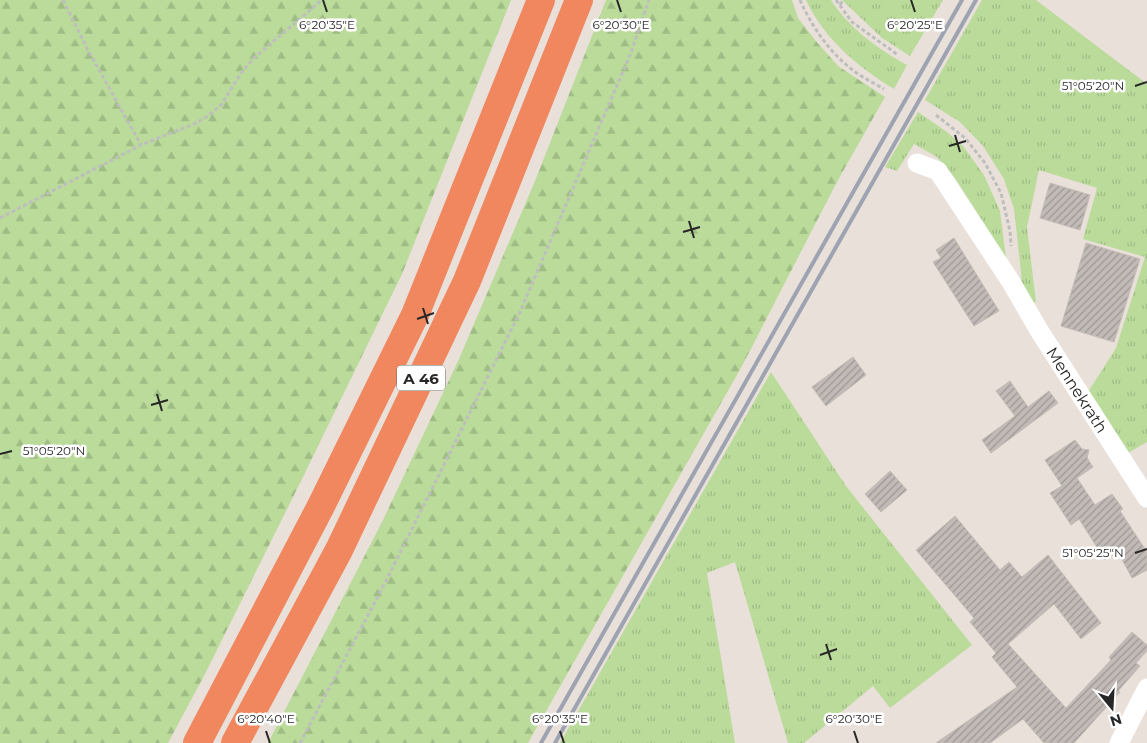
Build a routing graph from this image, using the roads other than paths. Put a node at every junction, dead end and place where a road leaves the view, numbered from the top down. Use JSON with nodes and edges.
{"nodes":[{"id":1,"x":541,"y":0,"type":"edge"},
{"id":2,"x":579,"y":0,"type":"edge"},
{"id":3,"x":917,"y":163,"type":"dead end"},
{"id":4,"x":1147,"y":498,"type":"edge"},
{"id":5,"x":1147,"y":688,"type":"edge"},
{"id":6,"x":198,"y":743,"type":"edge"},
{"id":7,"x":235,"y":743,"type":"edge"},
{"id":8,"x":1119,"y":743,"type":"edge"}],
"edges":[{"from":1,"to":6,"type":"highway","number":"A 46"},
{"from":2,"to":7,"type":"highway","number":"A 46"},
{"from":3,"to":4,"type":"street","name":"Mennekrath"},
{"from":5,"to":8,"type":"street"}]}
